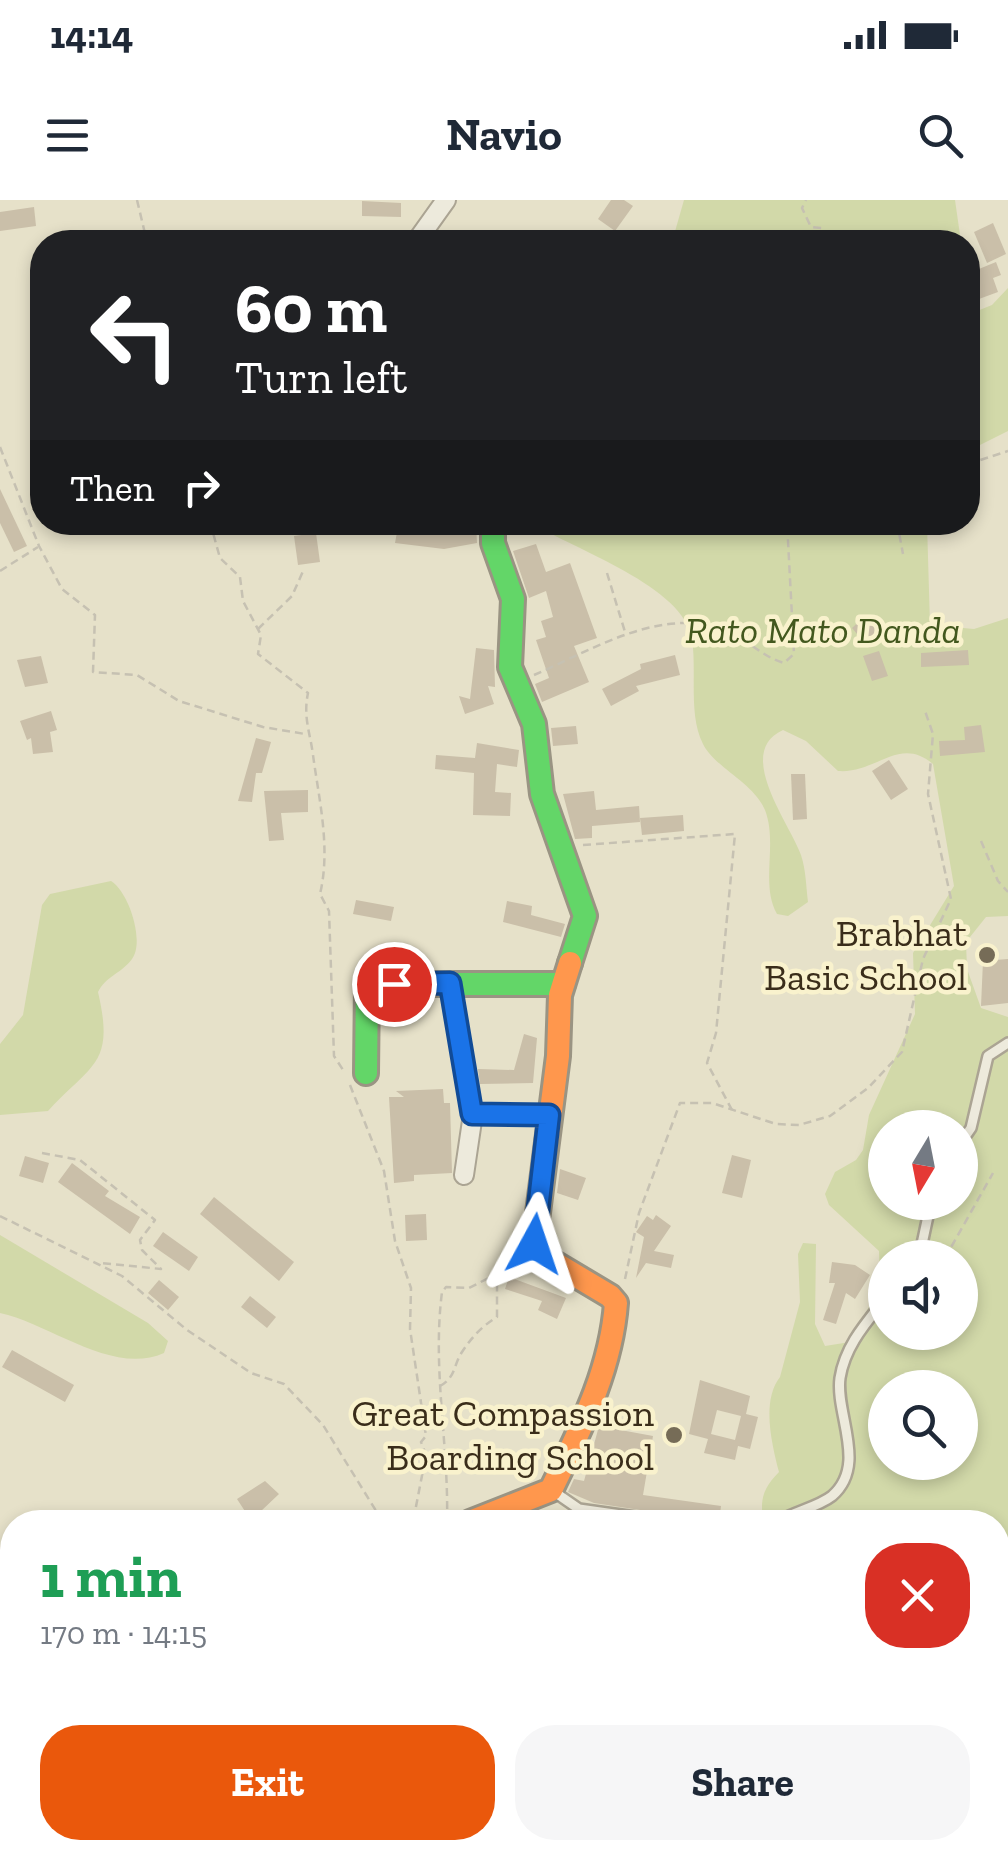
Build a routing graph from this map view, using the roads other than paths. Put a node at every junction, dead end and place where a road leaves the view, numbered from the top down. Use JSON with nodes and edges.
{"nodes":[{"id":1,"x":446,"y":200,"type":"edge"},
{"id":2,"x":425,"y":230,"type":"edge"},
{"id":3,"x":493,"y":535,"type":"edge"},
{"id":4,"x":450,"y":983,"type":"junction"},
{"id":5,"x":562,"y":984,"type":"junction"},
{"id":6,"x":1008,"y":1044,"type":"edge"},
{"id":7,"x":366,"y":1073,"type":"dead end"},
{"id":8,"x":975,"y":1110,"type":"edge"},
{"id":9,"x":472,"y":1114,"type":"junction"},
{"id":10,"x":549,"y":1115,"type":"junction"},
{"id":11,"x":464,"y":1175,"type":"dead end"},
{"id":12,"x":868,"y":1323,"type":"edge"},
{"id":13,"x":550,"y":1490,"type":"junction"},
{"id":14,"x":500,"y":1510,"type":"edge"},
{"id":15,"x":579,"y":1510,"type":"edge"},
{"id":16,"x":802,"y":1510,"type":"edge"}],
"edges":[{"from":1,"to":2,"type":"street"},
{"from":3,"to":5,"type":"street"},
{"from":4,"to":5,"type":"street"},
{"from":4,"to":7,"type":"street"},
{"from":4,"to":9,"type":"street"},
{"from":5,"to":10,"type":"street"},
{"from":6,"to":8,"type":"lane"},
{"from":9,"to":10,"type":"street"},
{"from":9,"to":11,"type":"street"},
{"from":10,"to":13,"type":"street"},
{"from":12,"to":16,"type":"lane"},
{"from":13,"to":14,"type":"street"},
{"from":13,"to":15,"type":"lane"}]}
